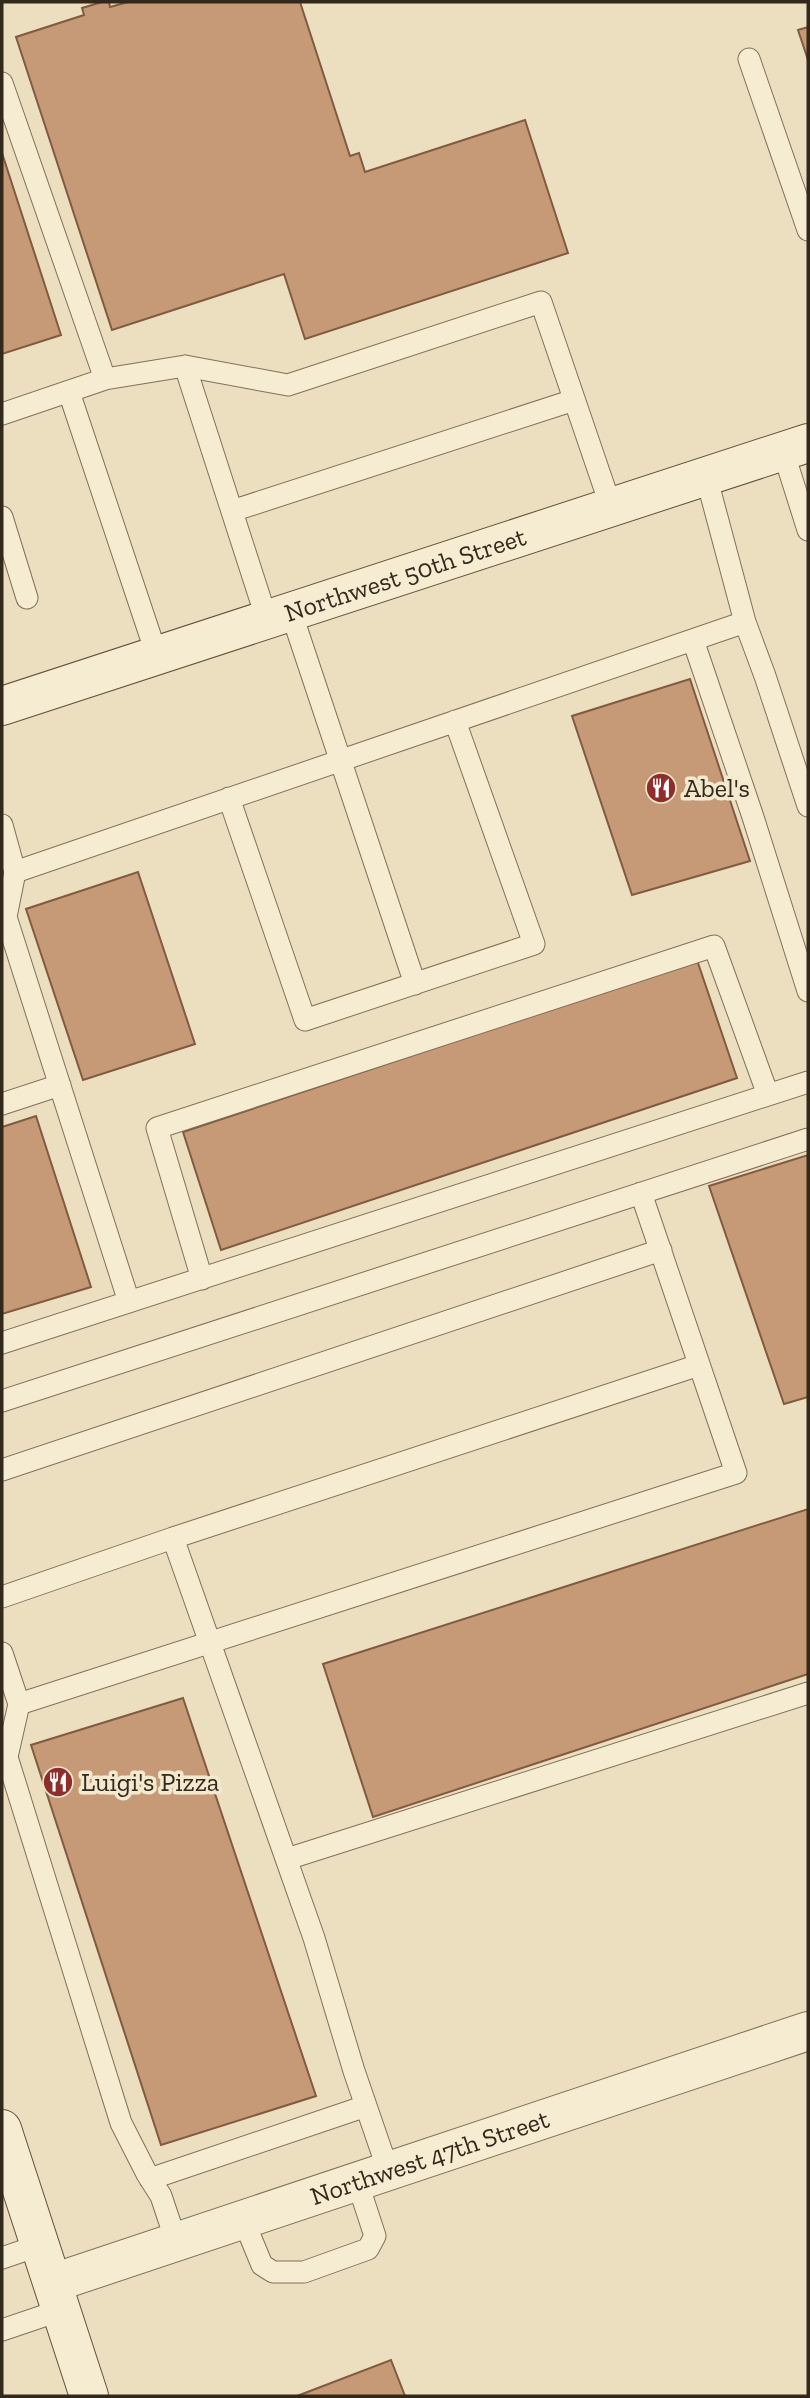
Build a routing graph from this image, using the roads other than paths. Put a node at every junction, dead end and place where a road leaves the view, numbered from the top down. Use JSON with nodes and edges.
{"nodes":[{"id":1,"x":749,"y":59,"type":"dead end"},
{"id":2,"x":2,"y":83,"type":"edge"},
{"id":3,"x":808,"y":230,"type":"edge"},
{"id":4,"x":185,"y":366,"type":"junction"},
{"id":5,"x":104,"y":379,"type":"junction"},
{"id":6,"x":69,"y":392,"type":"junction"},
{"id":7,"x":574,"y":400,"type":"junction"},
{"id":8,"x":2,"y":414,"type":"edge"},
{"id":9,"x":795,"y":447,"type":"edge"},
{"id":10,"x":706,"y":476,"type":"junction"},
{"id":11,"x":611,"y":507,"type":"junction"},
{"id":12,"x":232,"y":511,"type":"junction"},
{"id":13,"x":2,"y":517,"type":"edge"},
{"id":14,"x":808,"y":530,"type":"edge"},
{"id":15,"x":27,"y":598,"type":"dead end"},
{"id":16,"x":279,"y":616,"type":"junction"},
{"id":17,"x":745,"y":622,"type":"junction"},
{"id":18,"x":693,"y":640,"type":"junction"},
{"id":19,"x":157,"y":656,"type":"junction"},
{"id":20,"x":2,"y":706,"type":"edge"},
{"id":21,"x":454,"y":721,"type":"junction"},
{"id":22,"x":340,"y":761,"type":"junction"},
{"id":23,"x":229,"y":798,"type":"junction"},
{"id":24,"x":808,"y":806,"type":"edge"},
{"id":25,"x":2,"y":825,"type":"edge"},
{"id":26,"x":15,"y":872,"type":"junction"},
{"id":27,"x":415,"y":984,"type":"junction"},
{"id":28,"x":808,"y":991,"type":"edge"},
{"id":29,"x":808,"y":1082,"type":"edge"},
{"id":30,"x":61,"y":1085,"type":"junction"},
{"id":31,"x":768,"y":1095,"type":"junction"},
{"id":32,"x":2,"y":1104,"type":"edge"},
{"id":33,"x":808,"y":1139,"type":"edge"},
{"id":34,"x":641,"y":1193,"type":"junction"},
{"id":35,"x":661,"y":1251,"type":"junction"},
{"id":36,"x":202,"y":1279,"type":"junction"},
{"id":37,"x":129,"y":1302,"type":"junction"},
{"id":38,"x":2,"y":1343,"type":"edge"},
{"id":39,"x":699,"y":1365,"type":"junction"},
{"id":40,"x":2,"y":1401,"type":"edge"},
{"id":41,"x":2,"y":1470,"type":"edge"},
{"id":42,"x":173,"y":1538,"type":"junction"},
{"id":43,"x":2,"y":1597,"type":"edge"},
{"id":44,"x":210,"y":1641,"type":"junction"},
{"id":45,"x":2,"y":1653,"type":"edge"},
{"id":46,"x":808,"y":1693,"type":"edge"},
{"id":47,"x":19,"y":1704,"type":"junction"},
{"id":48,"x":287,"y":1859,"type":"junction"},
{"id":49,"x":808,"y":2031,"type":"edge"},
{"id":50,"x":366,"y":2106,"type":"junction"},
{"id":51,"x":5,"y":2148,"type":"edge"},
{"id":52,"x":372,"y":2175,"type":"junction"},
{"id":53,"x":150,"y":2179,"type":"junction"},
{"id":54,"x":243,"y":2219,"type":"junction"},
{"id":55,"x":176,"y":2241,"type":"junction"},
{"id":56,"x":40,"y":2245,"type":"junction"},
{"id":57,"x":2,"y":2258,"type":"edge"},
{"id":58,"x":57,"y":2297,"type":"junction"},
{"id":59,"x":2,"y":2330,"type":"edge"},
{"id":60,"x":89,"y":2396,"type":"edge"}],
"edges":[{"from":1,"to":3,"type":"lane"},
{"from":2,"to":5,"type":"lane"},
{"from":4,"to":5,"type":"lane"},
{"from":4,"to":7,"type":"lane"},
{"from":4,"to":12,"type":"lane"},
{"from":5,"to":6,"type":"lane"},
{"from":6,"to":8,"type":"lane"},
{"from":6,"to":19,"type":"lane"},
{"from":7,"to":11,"type":"lane"},
{"from":7,"to":12,"type":"lane"},
{"from":9,"to":10,"type":"main road","name":"Northwest 50th Street"},
{"from":9,"to":14,"type":"lane"},
{"from":10,"to":11,"type":"main road","name":"Northwest 50th Street"},
{"from":10,"to":17,"type":"lane"},
{"from":11,"to":16,"type":"main road","name":"Northwest 50th Street"},
{"from":12,"to":16,"type":"lane"},
{"from":13,"to":15,"type":"lane"},
{"from":16,"to":19,"type":"main road","name":"Northwest 50th Street"},
{"from":16,"to":22,"type":"lane"},
{"from":17,"to":18,"type":"lane"},
{"from":17,"to":24,"type":"lane"},
{"from":18,"to":21,"type":"lane"},
{"from":18,"to":28,"type":"lane"},
{"from":19,"to":20,"type":"main road","name":"Northwest 50th Street"},
{"from":21,"to":22,"type":"lane"},
{"from":21,"to":27,"type":"lane"},
{"from":22,"to":23,"type":"lane"},
{"from":22,"to":27,"type":"lane"},
{"from":23,"to":26,"type":"lane"},
{"from":23,"to":27,"type":"lane"},
{"from":25,"to":26,"type":"lane"},
{"from":26,"to":30,"type":"lane"},
{"from":29,"to":31,"type":"lane"},
{"from":30,"to":32,"type":"lane"},
{"from":30,"to":37,"type":"lane"},
{"from":31,"to":36,"type":"lane"},
{"from":31,"to":36,"type":"lane"},
{"from":33,"to":34,"type":"lane"},
{"from":34,"to":35,"type":"lane"},
{"from":34,"to":40,"type":"lane"},
{"from":35,"to":39,"type":"lane"},
{"from":35,"to":41,"type":"lane"},
{"from":36,"to":37,"type":"lane"},
{"from":37,"to":38,"type":"lane"},
{"from":39,"to":42,"type":"lane"},
{"from":39,"to":44,"type":"lane"},
{"from":42,"to":43,"type":"lane"},
{"from":42,"to":44,"type":"lane"},
{"from":44,"to":47,"type":"lane"},
{"from":44,"to":48,"type":"lane"},
{"from":45,"to":47,"type":"lane"},
{"from":46,"to":48,"type":"lane"},
{"from":47,"to":53,"type":"lane"},
{"from":48,"to":50,"type":"lane"},
{"from":49,"to":52,"type":"main road","name":"Northwest 47th Street"},
{"from":50,"to":52,"type":"lane"},
{"from":50,"to":53,"type":"lane"},
{"from":51,"to":56,"type":"main road"},
{"from":52,"to":54,"type":"main road","name":"Northwest 47th Street"},
{"from":52,"to":54,"type":"lane"},
{"from":53,"to":55,"type":"lane"},
{"from":54,"to":55,"type":"main road","name":"Northwest 47th Street"},
{"from":55,"to":58,"type":"main road","name":"Northwest 47th Street"},
{"from":56,"to":57,"type":"lane"},
{"from":56,"to":58,"type":"main road"},
{"from":58,"to":59,"type":"lane"},
{"from":58,"to":60,"type":"main road"}]}
